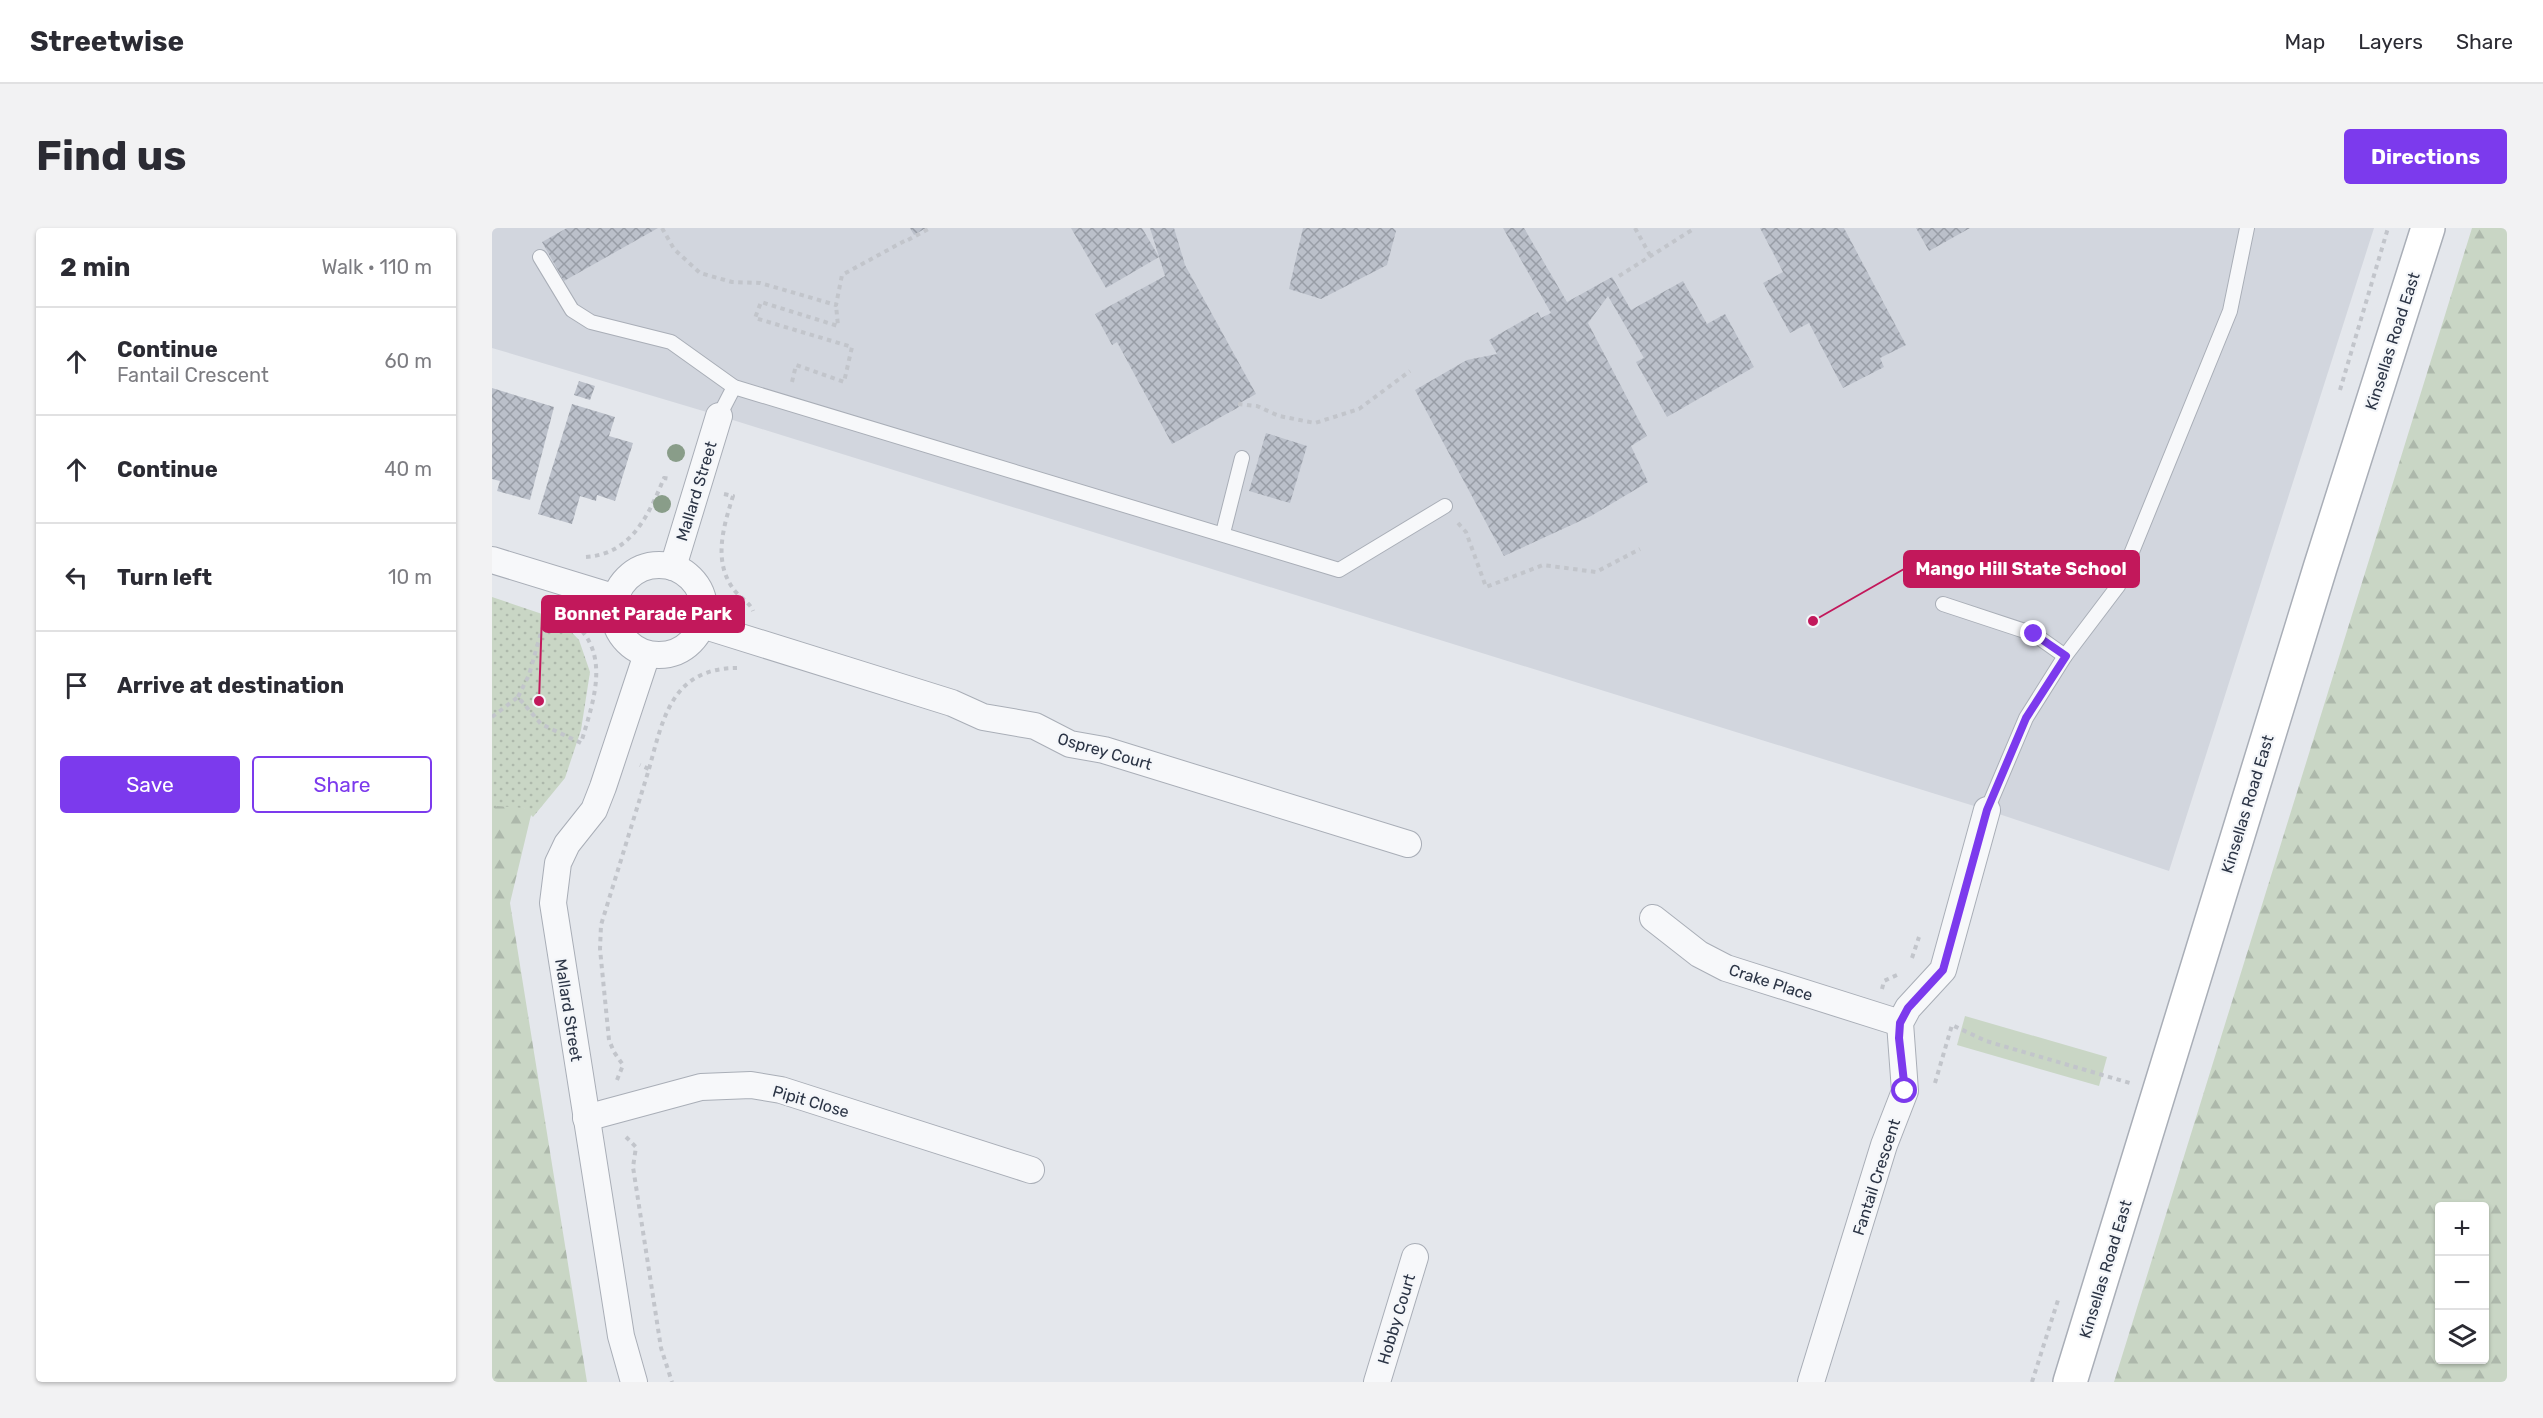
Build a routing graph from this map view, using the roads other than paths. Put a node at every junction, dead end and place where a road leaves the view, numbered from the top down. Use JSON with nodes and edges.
{"nodes":[{"id":1,"x":2247,"y":228,"type":"edge"},
{"id":2,"x":2428,"y":228,"type":"edge"},
{"id":3,"x":540,"y":257,"type":"dead end"},
{"id":4,"x":734,"y":387,"type":"junction"},
{"id":5,"x":720,"y":416,"type":"joint"},
{"id":6,"x":1242,"y":458,"type":"dead end"},
{"id":7,"x":1445,"y":507,"type":"road end"},
{"id":8,"x":1223,"y":533,"type":"junction"},
{"id":9,"x":492,"y":560,"type":"edge"},
{"id":10,"x":673,"y":567,"type":"junction"},
{"id":11,"x":616,"y":598,"type":"junction"},
{"id":12,"x":1943,"y":604,"type":"dead end"},
{"id":13,"x":702,"y":625,"type":"junction"},
{"id":14,"x":647,"y":654,"type":"junction"},
{"id":15,"x":2066,"y":656,"type":"junction"},
{"id":16,"x":1987,"y":810,"type":"joint"},
{"id":17,"x":1408,"y":844,"type":"dead end"},
{"id":18,"x":1653,"y":918,"type":"dead end"},
{"id":19,"x":1900,"y":1023,"type":"junction"},
{"id":20,"x":586,"y":1118,"type":"junction"},
{"id":21,"x":1031,"y":1170,"type":"dead end"},
{"id":22,"x":1415,"y":1257,"type":"dead end"},
{"id":23,"x":634,"y":1382,"type":"edge"},
{"id":24,"x":1377,"y":1382,"type":"edge"},
{"id":25,"x":1811,"y":1382,"type":"edge"},
{"id":26,"x":2070,"y":1382,"type":"edge"}],
"edges":[{"from":1,"to":15,"type":"lane"},
{"from":2,"to":26,"type":"main road","name":"Kinsellas Road East"},
{"from":3,"to":4,"type":"lane"},
{"from":4,"to":5,"type":"lane"},
{"from":4,"to":8,"type":"lane"},
{"from":5,"to":10,"type":"street","name":"Mallard Street"},
{"from":6,"to":8,"type":"lane"},
{"from":7,"to":8,"type":"lane"},
{"from":9,"to":11,"type":"street"},
{"from":10,"to":11,"type":"street"},
{"from":10,"to":13,"type":"street"},
{"from":11,"to":14,"type":"street"},
{"from":12,"to":15,"type":"lane"},
{"from":13,"to":14,"type":"street"},
{"from":13,"to":17,"type":"street","name":"Osprey Court"},
{"from":14,"to":20,"type":"street","name":"Mallard Street"},
{"from":15,"to":16,"type":"lane"},
{"from":16,"to":19,"type":"street"},
{"from":18,"to":19,"type":"street","name":"Crake Place"},
{"from":19,"to":25,"type":"street","name":"Fantail Crescent"},
{"from":20,"to":21,"type":"street","name":"Pipit Close"},
{"from":20,"to":23,"type":"street","name":"Mallard Street"},
{"from":22,"to":24,"type":"street","name":"Hobby Court"}]}
